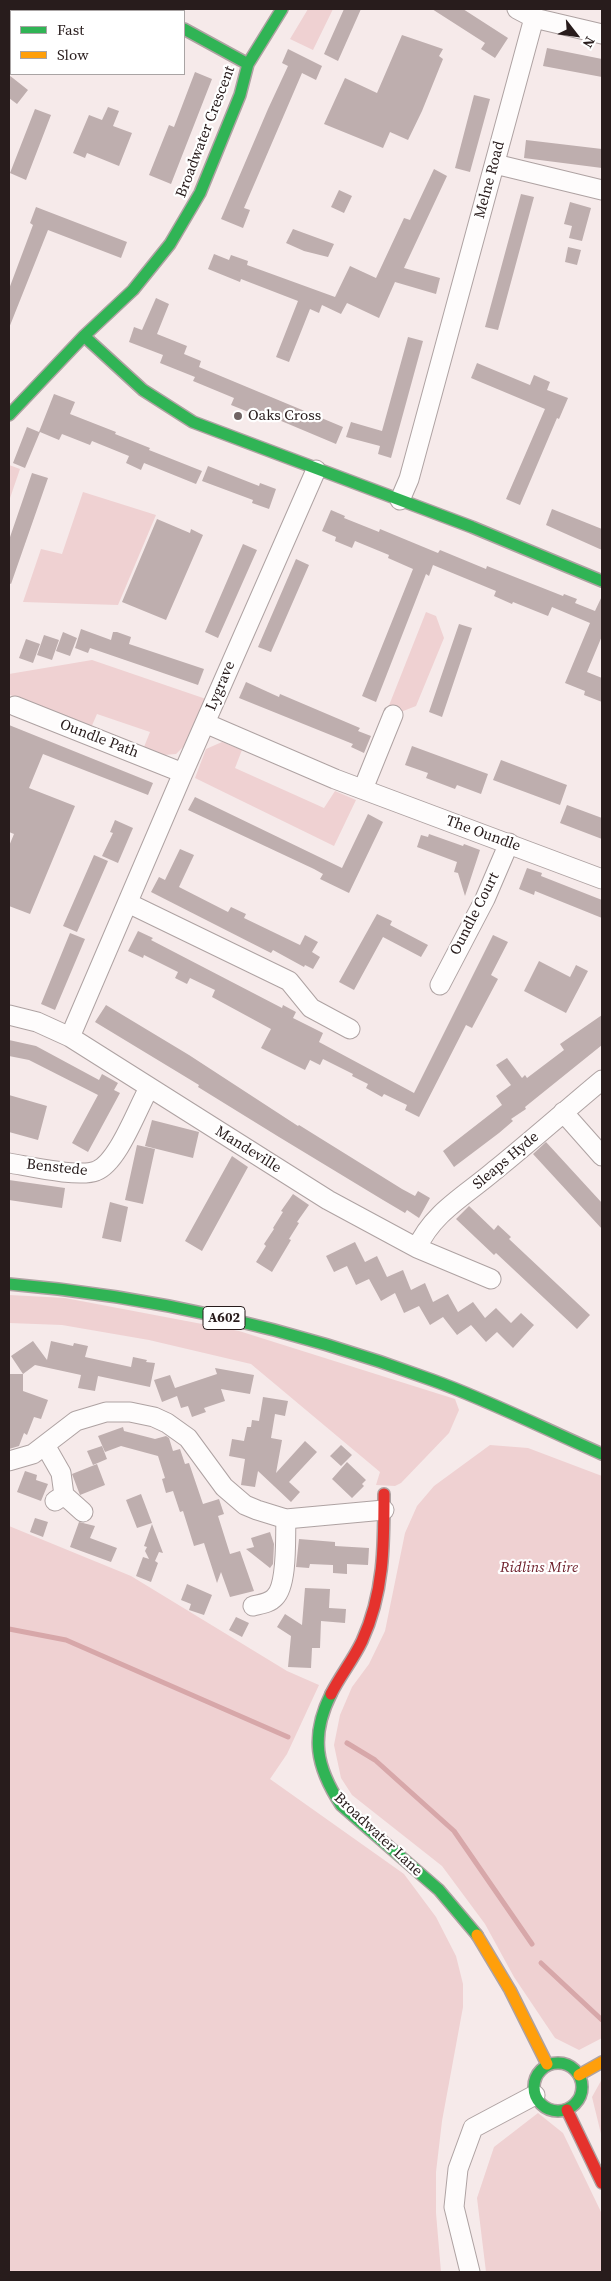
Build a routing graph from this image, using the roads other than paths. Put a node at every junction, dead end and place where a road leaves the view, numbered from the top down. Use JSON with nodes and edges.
{"nodes":[{"id":1,"x":282,"y":9,"type":"edge"},
{"id":2,"x":517,"y":9,"type":"edge"},
{"id":3,"x":534,"y":18,"type":"junction"},
{"id":4,"x":185,"y":30,"type":"edge"},
{"id":5,"x":602,"y":34,"type":"edge"},
{"id":6,"x":248,"y":64,"type":"junction"},
{"id":7,"x":495,"y":164,"type":"junction"},
{"id":8,"x":602,"y":190,"type":"edge"},
{"id":9,"x":84,"y":336,"type":"junction"},
{"id":10,"x":9,"y":415,"type":"edge"},
{"id":11,"x":316,"y":470,"type":"junction"},
{"id":12,"x":400,"y":500,"type":"junction"},
{"id":13,"x":602,"y":581,"type":"edge"},
{"id":14,"x":15,"y":706,"type":"dead end"},
{"id":15,"x":392,"y":714,"type":"dead end"},
{"id":16,"x":205,"y":723,"type":"junction"},
{"id":17,"x":182,"y":773,"type":"junction"},
{"id":18,"x":363,"y":790,"type":"junction"},
{"id":19,"x":509,"y":843,"type":"junction"},
{"id":20,"x":602,"y":879,"type":"edge"},
{"id":21,"x":128,"y":903,"type":"junction"},
{"id":22,"x":440,"y":985,"type":"dead end"},
{"id":23,"x":9,"y":1015,"type":"edge"},
{"id":24,"x":350,"y":1029,"type":"dead end"},
{"id":25,"x":70,"y":1037,"type":"junction"},
{"id":26,"x":602,"y":1080,"type":"edge"},
{"id":27,"x":149,"y":1088,"type":"junction"},
{"id":28,"x":563,"y":1112,"type":"junction"},
{"id":29,"x":602,"y":1156,"type":"edge"},
{"id":30,"x":9,"y":1162,"type":"edge"},
{"id":31,"x":417,"y":1248,"type":"junction"},
{"id":32,"x":492,"y":1280,"type":"dead end"},
{"id":33,"x":9,"y":1284,"type":"edge"},
{"id":34,"x":45,"y":1446,"type":"junction"},
{"id":35,"x":602,"y":1454,"type":"edge"},
{"id":36,"x":9,"y":1461,"type":"edge"},
{"id":37,"x":384,"y":1502,"type":"joint"},
{"id":38,"x":83,"y":1512,"type":"dead end"},
{"id":39,"x":286,"y":1518,"type":"junction"},
{"id":40,"x":253,"y":1606,"type":"dead end"},
{"id":41,"x":602,"y":2062,"type":"edge"},
{"id":42,"x":547,"y":2064,"type":"junction"},
{"id":43,"x":579,"y":2075,"type":"junction"},
{"id":44,"x":535,"y":2095,"type":"junction"},
{"id":45,"x":567,"y":2110,"type":"junction"},
{"id":46,"x":602,"y":2184,"type":"edge"},
{"id":47,"x":470,"y":2272,"type":"edge"}],
"edges":[{"from":1,"to":6,"type":"main road","name":"Broadwater Crescent"},
{"from":2,"to":3,"type":"street"},
{"from":3,"to":5,"type":"street"},
{"from":3,"to":7,"type":"street","name":"Melne Road"},
{"from":4,"to":6,"type":"main road"},
{"from":6,"to":9,"type":"main road","name":"Broadwater Crescent"},
{"from":7,"to":8,"type":"street"},
{"from":7,"to":12,"type":"street","name":"Melne Road"},
{"from":9,"to":10,"type":"main road","name":"Broadwater Crescent"},
{"from":9,"to":11,"type":"main road"},
{"from":11,"to":12,"type":"main road"},
{"from":11,"to":16,"type":"street","name":"Lygrave"},
{"from":12,"to":13,"type":"main road"},
{"from":14,"to":17,"type":"street","name":"Oundle Path"},
{"from":15,"to":18,"type":"street"},
{"from":16,"to":17,"type":"street","name":"Lygrave"},
{"from":16,"to":18,"type":"street","name":"The Oundle"},
{"from":17,"to":21,"type":"street","name":"Lygrave"},
{"from":18,"to":19,"type":"street","name":"The Oundle"},
{"from":19,"to":20,"type":"street","name":"The Oundle"},
{"from":19,"to":22,"type":"street","name":"Oundle Court"},
{"from":21,"to":24,"type":"street"},
{"from":21,"to":25,"type":"street","name":"Lygrave"},
{"from":23,"to":25,"type":"street","name":"Mandeville"},
{"from":25,"to":27,"type":"street","name":"Mandeville"},
{"from":26,"to":28,"type":"street","name":"Sleaps Hyde"},
{"from":27,"to":30,"type":"street","name":"Benstede"},
{"from":27,"to":31,"type":"street","name":"Mandeville"},
{"from":28,"to":29,"type":"street"},
{"from":28,"to":31,"type":"street","name":"Sleaps Hyde"},
{"from":31,"to":32,"type":"street","name":"Mandeville"},
{"from":33,"to":35,"type":"main road","number":"A602"},
{"from":34,"to":36,"type":"street"},
{"from":34,"to":38,"type":"street"},
{"from":34,"to":39,"type":"street"},
{"from":37,"to":39,"type":"street"},
{"from":37,"to":42,"type":"main road","name":"Broadwater Lane"},
{"from":39,"to":40,"type":"street"},
{"from":41,"to":43,"type":"main road"},
{"from":42,"to":43,"type":"main road"},
{"from":42,"to":44,"type":"main road"},
{"from":43,"to":45,"type":"main road"},
{"from":44,"to":45,"type":"main road"},
{"from":44,"to":47,"type":"street"},
{"from":45,"to":46,"type":"main road"}]}
